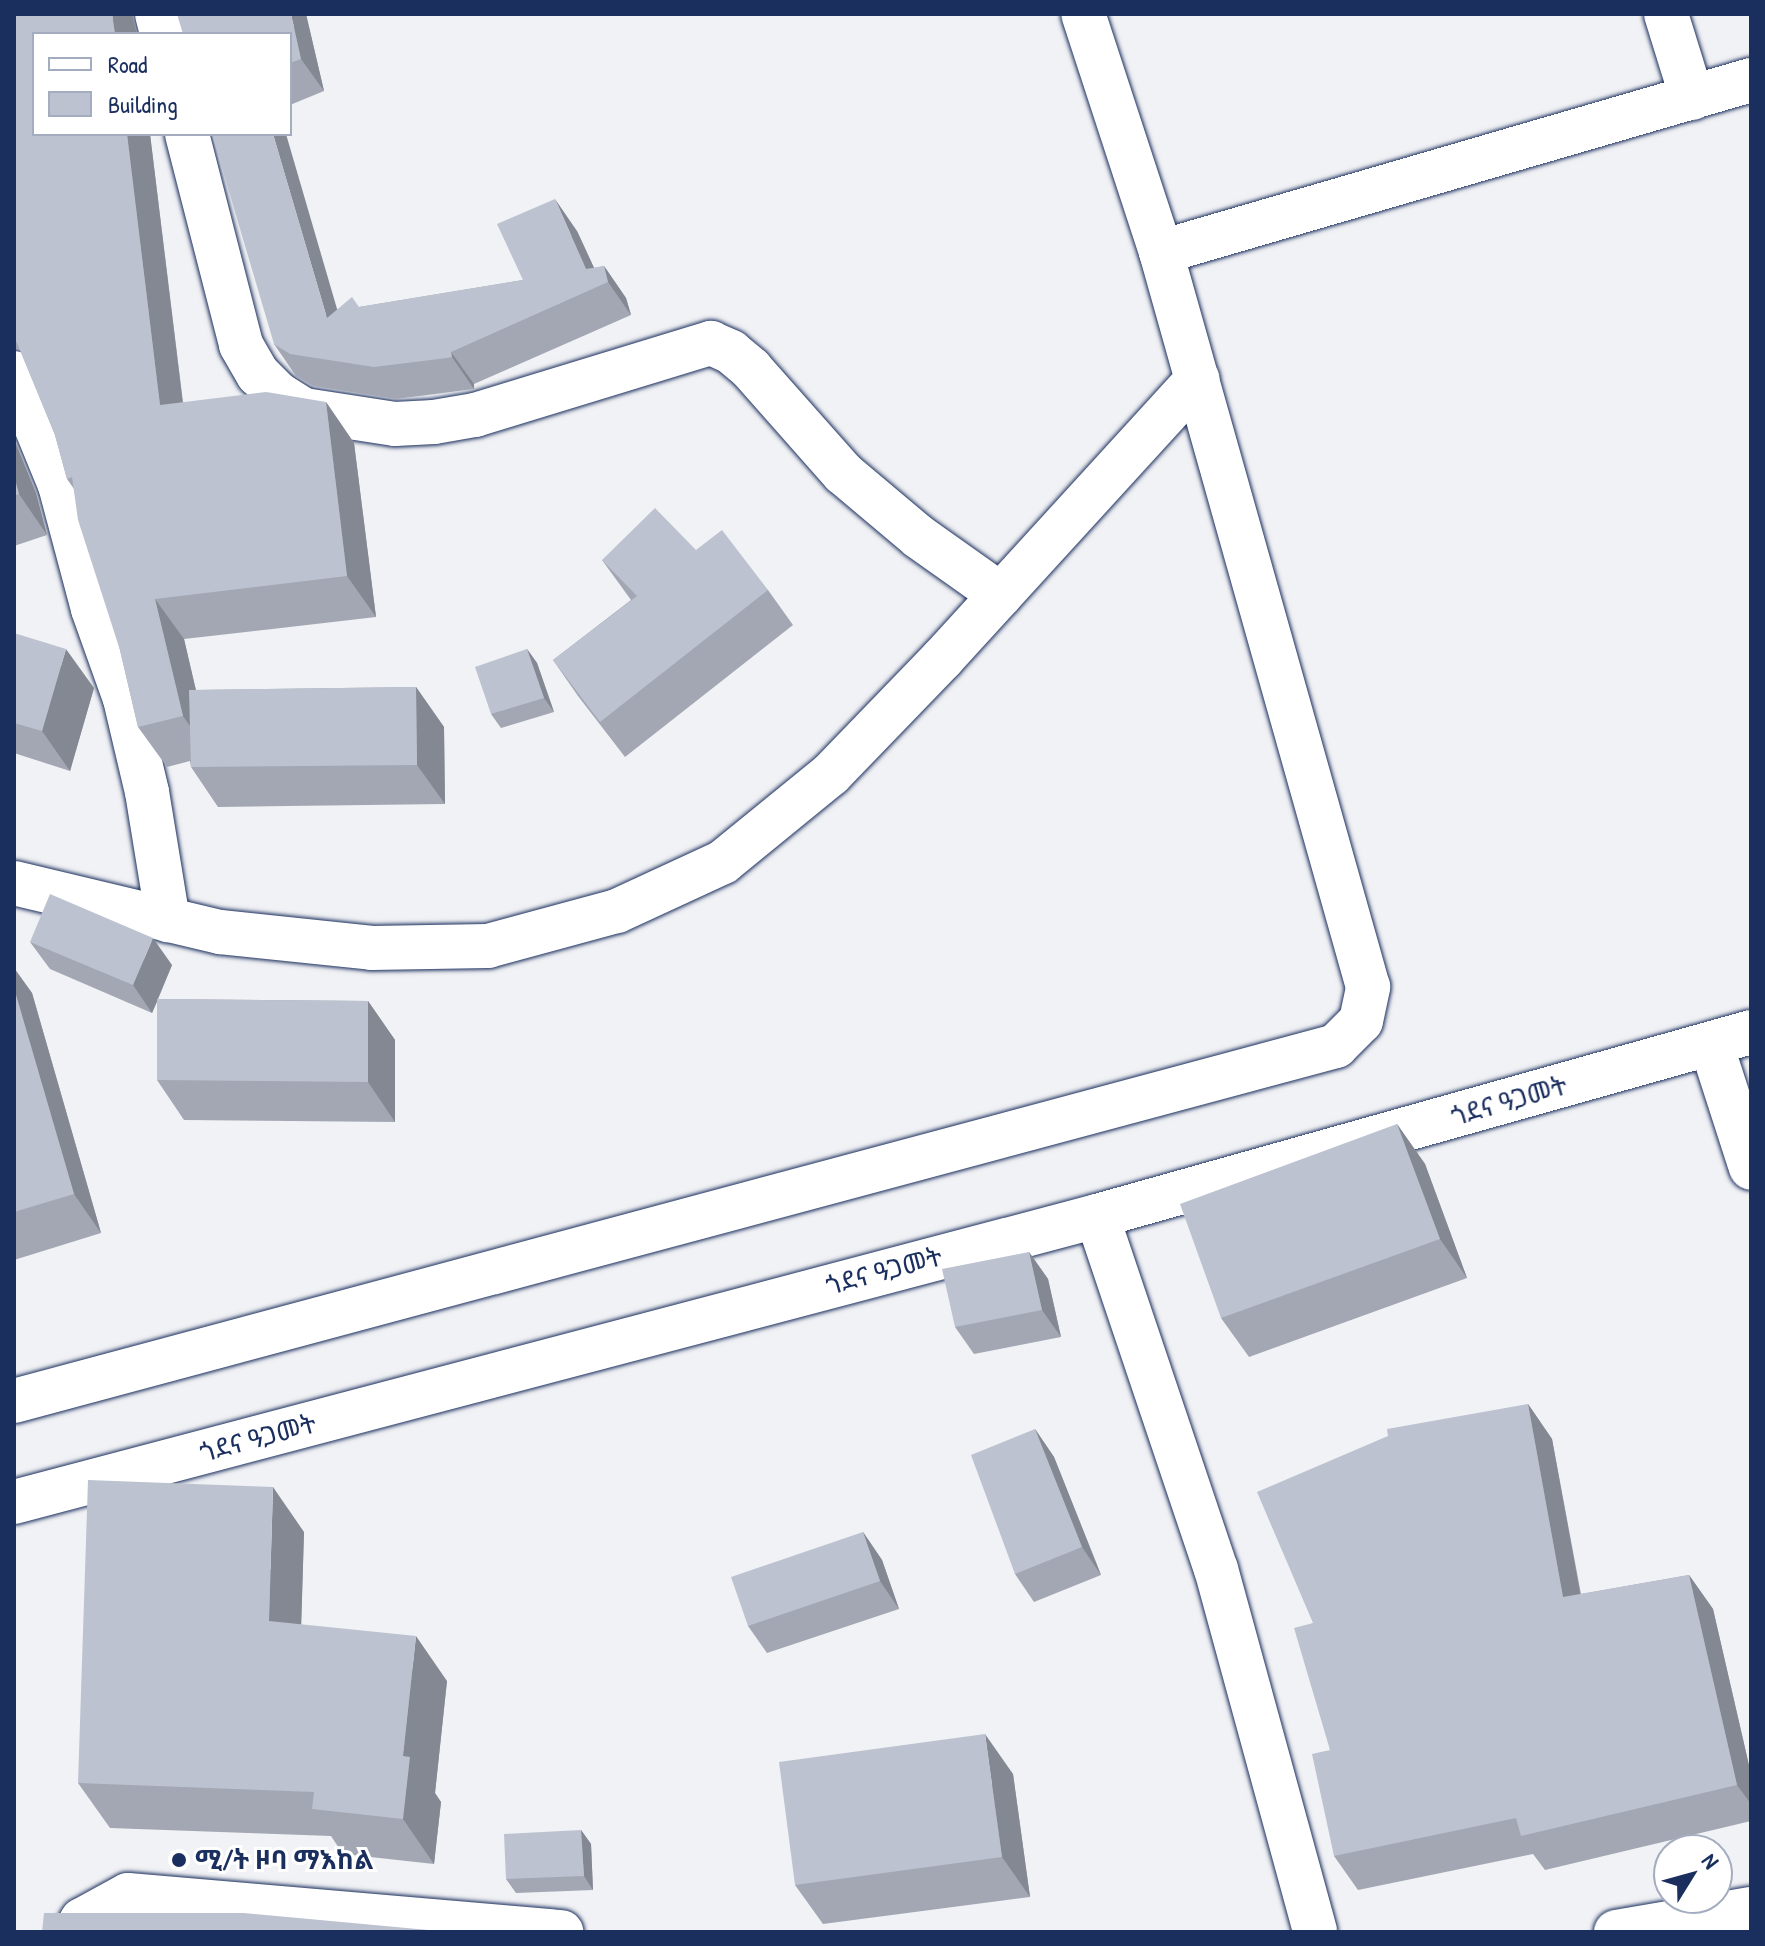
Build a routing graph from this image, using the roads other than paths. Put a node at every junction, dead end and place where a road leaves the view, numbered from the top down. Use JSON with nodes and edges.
{"nodes":[{"id":1,"x":1083,"y":14,"type":"edge"},
{"id":2,"x":1666,"y":14,"type":"edge"},
{"id":3,"x":1751,"y":80,"type":"edge"},
{"id":4,"x":1692,"y":98,"type":"junction"},
{"id":5,"x":188,"y":136,"type":"edge"},
{"id":6,"x":1161,"y":252,"type":"junction"},
{"id":7,"x":14,"y":373,"type":"edge"},
{"id":8,"x":1198,"y":379,"type":"junction"},
{"id":9,"x":1001,"y":595,"type":"junction"},
{"id":10,"x":14,"y":883,"type":"edge"},
{"id":11,"x":168,"y":920,"type":"junction"},
{"id":12,"x":1731,"y":1038,"type":"edge"},
{"id":13,"x":1751,"y":1168,"type":"edge"},
{"id":14,"x":1097,"y":1216,"type":"junction"},
{"id":15,"x":14,"y":1401,"type":"edge"},
{"id":16,"x":14,"y":1502,"type":"edge"},
{"id":17,"x":1751,"y":1909,"type":"edge"},
{"id":18,"x":75,"y":1932,"type":"edge"},
{"id":19,"x":561,"y":1932,"type":"edge"},
{"id":20,"x":1315,"y":1932,"type":"edge"},
{"id":21,"x":1616,"y":1932,"type":"edge"}],
"edges":[{"from":1,"to":6,"type":"street"},
{"from":2,"to":4,"type":"street"},
{"from":3,"to":4,"type":"street"},
{"from":4,"to":6,"type":"street"},
{"from":5,"to":9,"type":"street"},
{"from":6,"to":8,"type":"street"},
{"from":7,"to":11,"type":"street"},
{"from":8,"to":9,"type":"street"},
{"from":8,"to":15,"type":"street"},
{"from":9,"to":11,"type":"street"},
{"from":10,"to":11,"type":"street"},
{"from":12,"to":13,"type":"street"},
{"from":12,"to":14,"type":"street","name":"ጎደና ዓጋመት"},
{"from":14,"to":16,"type":"street","name":"ጎደና ዓጋመት"},
{"from":14,"to":20,"type":"street"},
{"from":17,"to":21,"type":"street"},
{"from":18,"to":19,"type":"street"}]}
